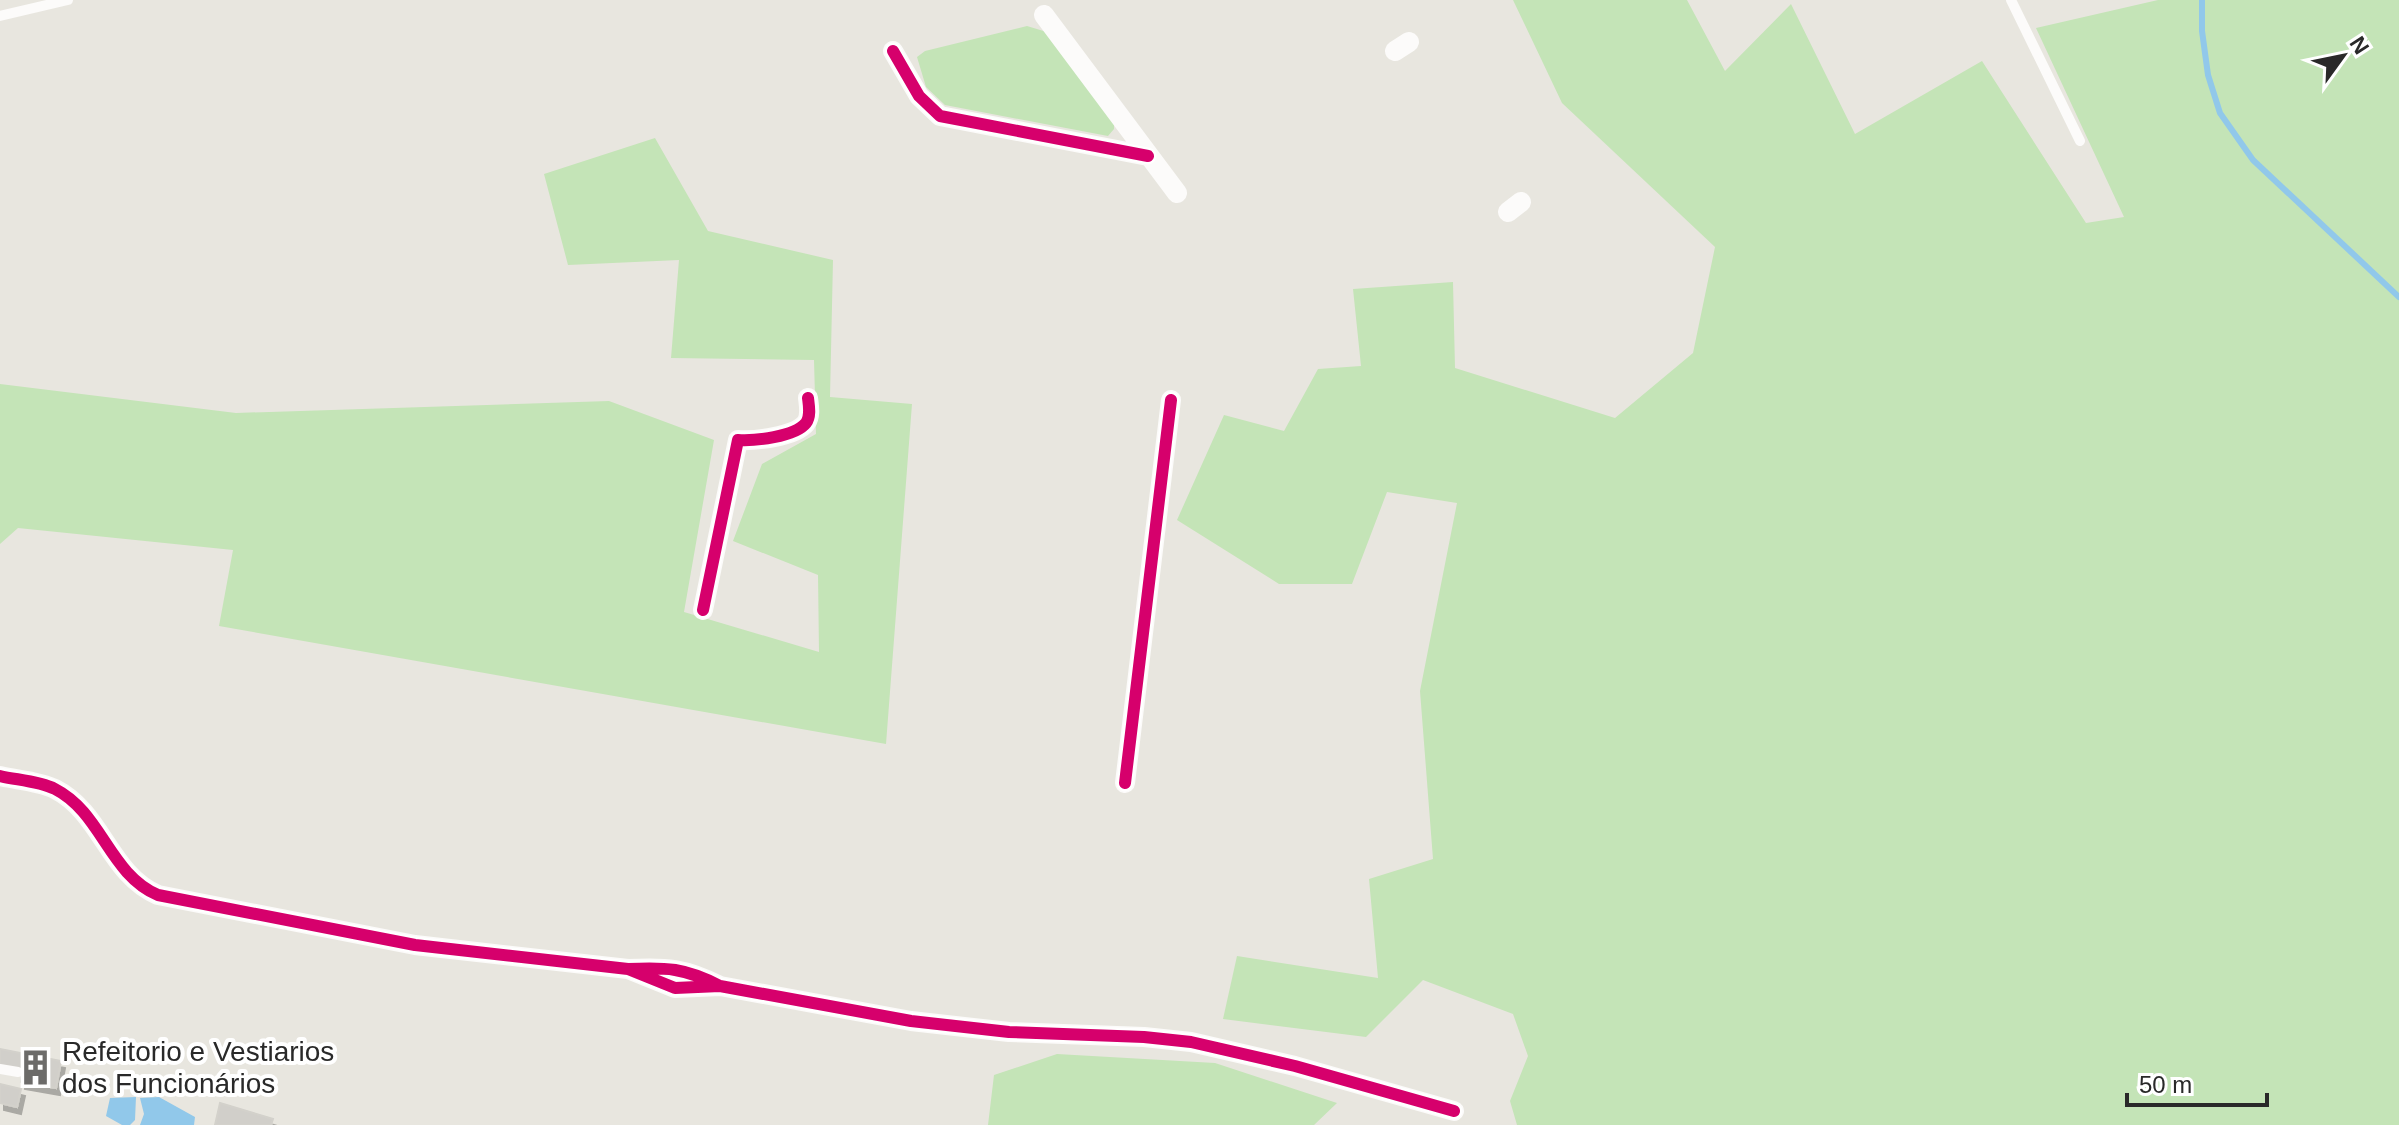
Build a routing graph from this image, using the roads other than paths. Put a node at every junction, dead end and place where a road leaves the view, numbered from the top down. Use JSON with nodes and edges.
{"nodes":[{"id":1,"x":68,"y":0,"type":"edge"},
{"id":2,"x":2011,"y":0,"type":"edge"},
{"id":3,"x":1044,"y":15,"type":"dead end"},
{"id":4,"x":0,"y":16,"type":"edge"},
{"id":5,"x":893,"y":51,"type":"dead end"},
{"id":6,"x":2080,"y":141,"type":"dead end"},
{"id":7,"x":1148,"y":156,"type":"junction"},
{"id":8,"x":1177,"y":193,"type":"dead end"},
{"id":9,"x":808,"y":398,"type":"dead end"},
{"id":10,"x":1171,"y":400,"type":"dead end"},
{"id":11,"x":703,"y":610,"type":"dead end"},
{"id":12,"x":2,"y":777,"type":"edge"},
{"id":13,"x":1125,"y":783,"type":"dead end"},
{"id":14,"x":0,"y":1069,"type":"edge"},
{"id":15,"x":18,"y":1072,"type":"dead end"},
{"id":16,"x":1454,"y":1111,"type":"dead end"}],
"edges":[{"from":1,"to":4,"type":"lane"},
{"from":2,"to":6,"type":"lane"},
{"from":3,"to":7,"type":"street"},
{"from":5,"to":7,"type":"street"},
{"from":7,"to":8,"type":"street"},
{"from":9,"to":11,"type":"street"},
{"from":10,"to":13,"type":"street"},
{"from":12,"to":16,"type":"street"},
{"from":14,"to":15,"type":"lane"}]}
